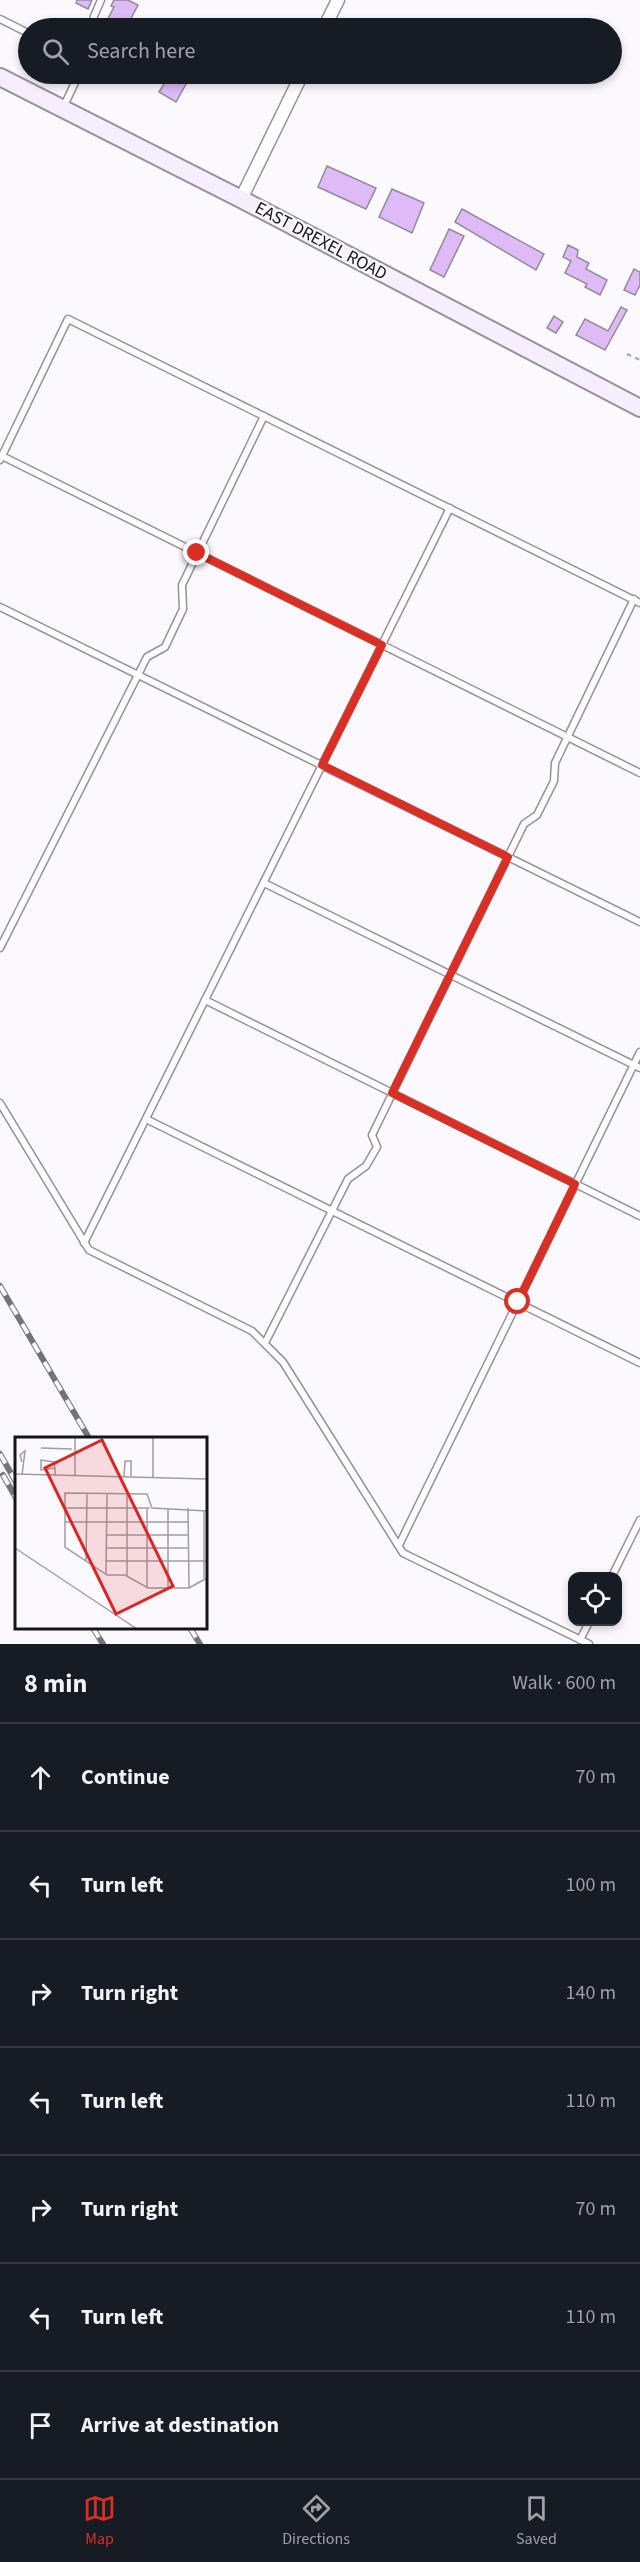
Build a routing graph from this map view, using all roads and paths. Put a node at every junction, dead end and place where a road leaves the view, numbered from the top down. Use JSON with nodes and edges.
{"nodes":[{"id":1,"x":101,"y":0,"type":"edge"},
{"id":2,"x":338,"y":0,"type":"edge"},
{"id":3,"x":95,"y":18,"type":"edge"},
{"id":4,"x":329,"y":18,"type":"edge"},
{"id":5,"x":0,"y":19,"type":"edge"},
{"id":6,"x":18,"y":28,"type":"edge"},
{"id":7,"x":0,"y":77,"type":"edge"},
{"id":8,"x":74,"y":84,"type":"edge"},
{"id":9,"x":297,"y":84,"type":"edge"},
{"id":10,"x":63,"y":109,"type":"junction"},
{"id":11,"x":241,"y":199,"type":"junction"},
{"id":12,"x":627,"y":354,"type":"dead end"},
{"id":13,"x":640,"y":360,"type":"edge"},
{"id":14,"x":640,"y":408,"type":"edge"},
{"id":15,"x":264,"y":416,"type":"junction"},
{"id":16,"x":1,"y":458,"type":"edge"},
{"id":17,"x":450,"y":508,"type":"junction"},
{"id":18,"x":197,"y":553,"type":"junction"},
{"id":19,"x":637,"y":601,"type":"edge"},
{"id":20,"x":0,"y":607,"type":"edge"},
{"id":21,"x":382,"y":645,"type":"junction"},
{"id":22,"x":138,"y":675,"type":"junction"},
{"id":23,"x":567,"y":737,"type":"junction"},
{"id":24,"x":322,"y":765,"type":"junction"},
{"id":25,"x":640,"y":773,"type":"edge"},
{"id":26,"x":508,"y":857,"type":"junction"},
{"id":27,"x":264,"y":883,"type":"junction"},
{"id":28,"x":640,"y":921,"type":"edge"},
{"id":29,"x":0,"y":948,"type":"edge"},
{"id":30,"x":450,"y":975,"type":"junction"},
{"id":31,"x":205,"y":1000,"type":"junction"},
{"id":32,"x":640,"y":1052,"type":"edge"},
{"id":33,"x":637,"y":1067,"type":"edge"},
{"id":34,"x":392,"y":1093,"type":"junction"},
{"id":35,"x":0,"y":1103,"type":"edge"},
{"id":36,"x":146,"y":1119,"type":"junction"},
{"id":37,"x":575,"y":1184,"type":"junction"},
{"id":38,"x":332,"y":1211,"type":"junction"},
{"id":39,"x":640,"y":1216,"type":"edge"},
{"id":40,"x":84,"y":1243,"type":"junction"},
{"id":41,"x":518,"y":1302,"type":"junction"},
{"id":42,"x":265,"y":1344,"type":"junction"},
{"id":43,"x":640,"y":1363,"type":"edge"},
{"id":44,"x":640,"y":1520,"type":"edge"},
{"id":45,"x":399,"y":1545,"type":"junction"},
{"id":46,"x":614,"y":1572,"type":"edge"},
{"id":47,"x":587,"y":1626,"type":"edge"},
{"id":48,"x":580,"y":1640,"type":"junction"},
{"id":49,"x":589,"y":1644,"type":"edge"}],
"edges":[{"from":1,"to":3,"type":"lane"},
{"from":2,"to":4,"type":"street"},
{"from":5,"to":6,"type":"lane"},
{"from":7,"to":10,"type":"street","name":"EAST DREXEL ROAD"},
{"from":8,"to":10,"type":"lane"},
{"from":9,"to":11,"type":"street"},
{"from":10,"to":11,"type":"street","name":"EAST DREXEL ROAD"},
{"from":11,"to":14,"type":"street","name":"EAST DREXEL ROAD"},
{"from":12,"to":13,"type":"path"},
{"from":15,"to":16,"type":"lane"},
{"from":15,"to":17,"type":"lane"},
{"from":15,"to":18,"type":"lane"},
{"from":16,"to":18,"type":"lane"},
{"from":17,"to":19,"type":"lane"},
{"from":17,"to":21,"type":"lane"},
{"from":18,"to":21,"type":"lane"},
{"from":18,"to":22,"type":"lane"},
{"from":19,"to":23,"type":"lane"},
{"from":20,"to":22,"type":"lane"},
{"from":21,"to":23,"type":"lane"},
{"from":21,"to":24,"type":"lane"},
{"from":22,"to":24,"type":"lane"},
{"from":22,"to":29,"type":"lane"},
{"from":23,"to":25,"type":"lane"},
{"from":23,"to":26,"type":"lane"},
{"from":24,"to":26,"type":"lane"},
{"from":24,"to":27,"type":"lane"},
{"from":26,"to":28,"type":"lane"},
{"from":26,"to":30,"type":"lane"},
{"from":27,"to":30,"type":"lane"},
{"from":27,"to":31,"type":"lane"},
{"from":30,"to":33,"type":"lane"},
{"from":30,"to":34,"type":"lane"},
{"from":31,"to":34,"type":"lane"},
{"from":31,"to":36,"type":"lane"},
{"from":32,"to":33,"type":"lane"},
{"from":33,"to":37,"type":"lane"},
{"from":34,"to":37,"type":"lane"},
{"from":34,"to":38,"type":"lane"},
{"from":35,"to":40,"type":"lane"},
{"from":36,"to":38,"type":"lane"},
{"from":36,"to":40,"type":"lane"},
{"from":37,"to":39,"type":"lane"},
{"from":37,"to":41,"type":"lane"},
{"from":38,"to":41,"type":"lane"},
{"from":38,"to":42,"type":"lane"},
{"from":40,"to":42,"type":"lane"},
{"from":41,"to":43,"type":"lane"},
{"from":41,"to":45,"type":"lane"},
{"from":42,"to":45,"type":"lane"},
{"from":44,"to":46,"type":"lane"},
{"from":45,"to":48,"type":"lane"},
{"from":47,"to":48,"type":"lane"},
{"from":48,"to":49,"type":"lane"}]}
